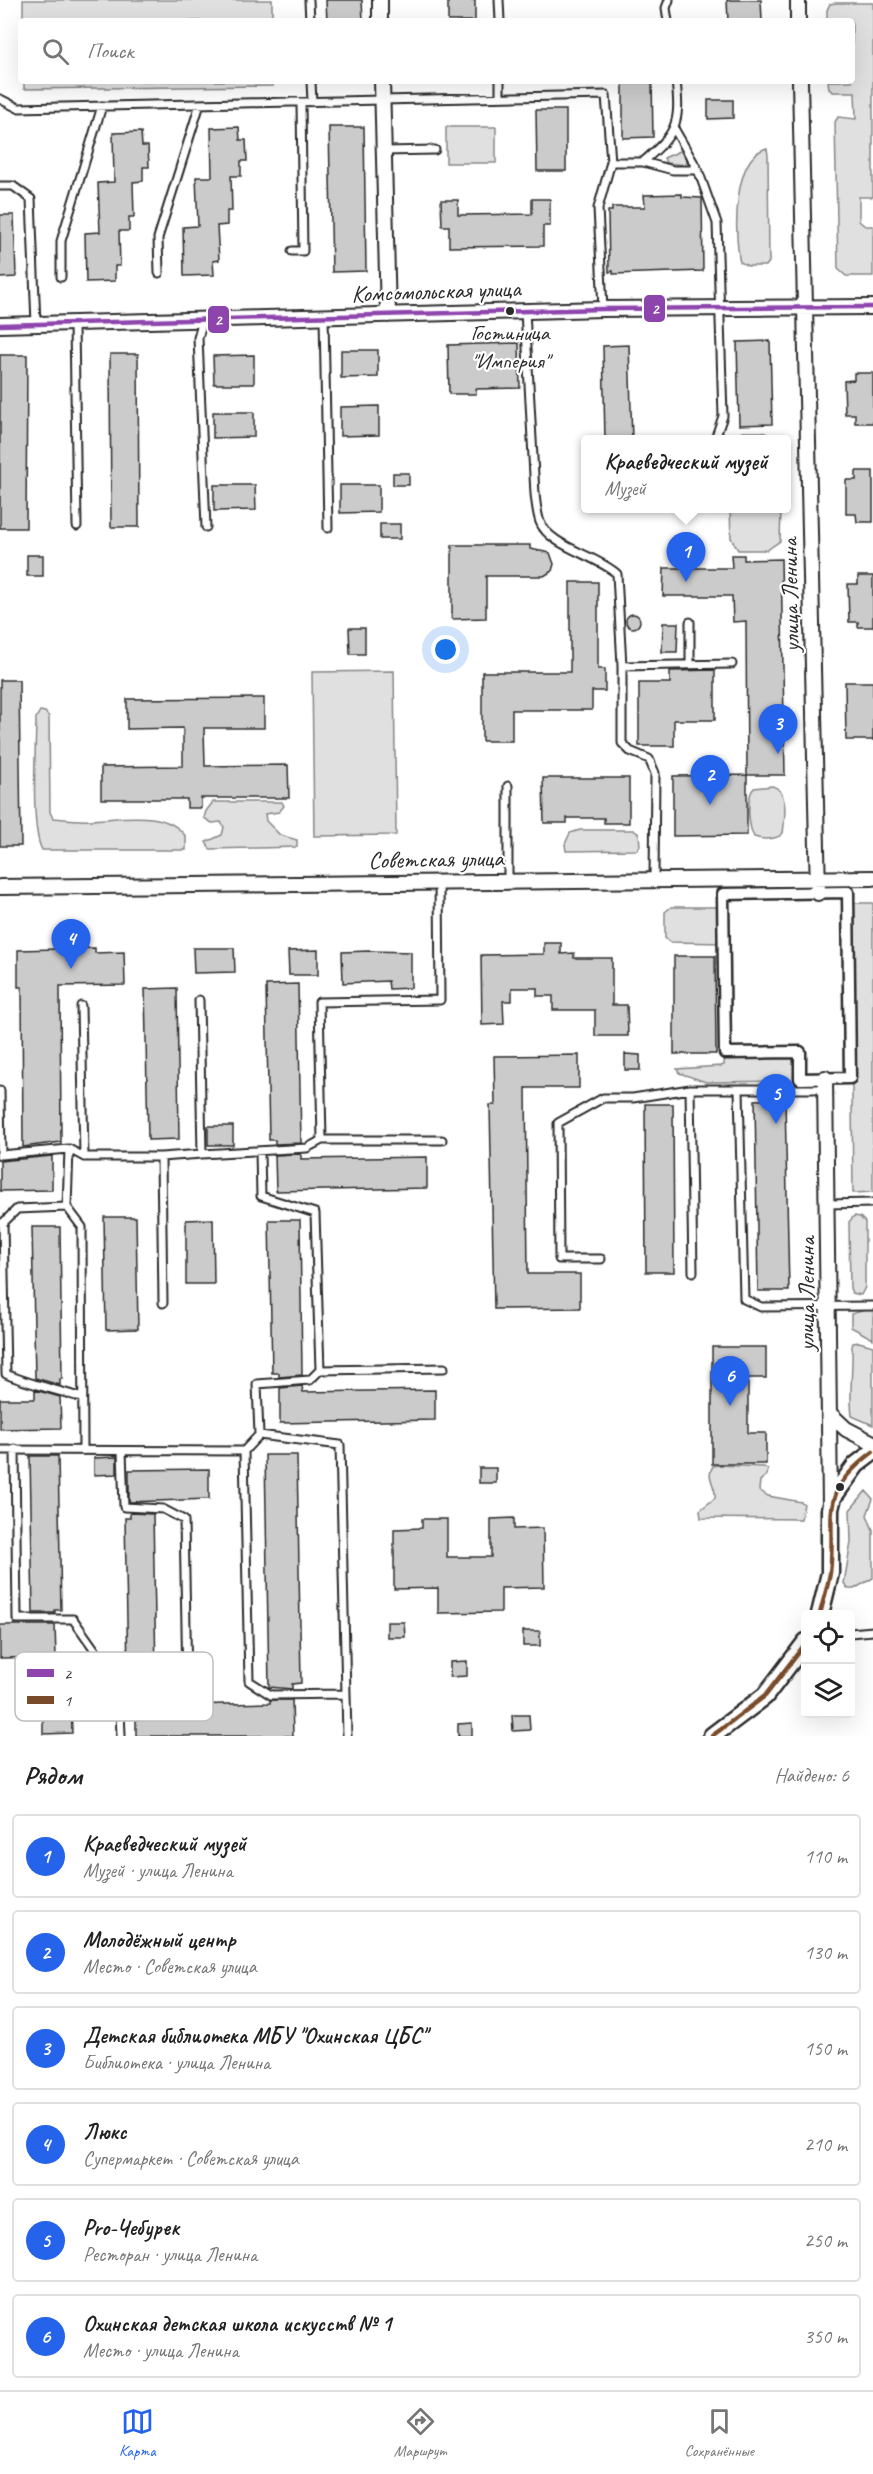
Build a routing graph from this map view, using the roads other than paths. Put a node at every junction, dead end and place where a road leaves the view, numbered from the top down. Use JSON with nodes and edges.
{"nodes":[{"id":1,"x":309,"y":0,"type":"edge"},
{"id":2,"x":380,"y":0,"type":"edge"},
{"id":3,"x":499,"y":0,"type":"edge"},
{"id":4,"x":669,"y":0,"type":"edge"},
{"id":5,"x":798,"y":0,"type":"edge"},
{"id":6,"x":310,"y":18,"type":"edge"},
{"id":7,"x":380,"y":18,"type":"edge"},
{"id":8,"x":500,"y":18,"type":"edge"},
{"id":9,"x":668,"y":18,"type":"edge"},
{"id":10,"x":798,"y":18,"type":"edge"},
{"id":11,"x":311,"y":84,"type":"edge"},
{"id":12,"x":382,"y":84,"type":"edge"},
{"id":13,"x":500,"y":84,"type":"edge"},
{"id":14,"x":675,"y":84,"type":"edge"},
{"id":15,"x":800,"y":84,"type":"edge"},
{"id":16,"x":500,"y":96,"type":"junction"},
{"id":17,"x":0,"y":99,"type":"edge"},
{"id":18,"x":382,"y":100,"type":"junction"},
{"id":19,"x":312,"y":102,"type":"junction"},
{"id":20,"x":300,"y":103,"type":"junction"},
{"id":21,"x":200,"y":104,"type":"junction"},
{"id":22,"x":102,"y":106,"type":"junction"},
{"id":23,"x":675,"y":130,"type":"junction"},
{"id":24,"x":384,"y":150,"type":"junction"},
{"id":25,"x":435,"y":150,"type":"dead end"},
{"id":26,"x":611,"y":162,"type":"junction"},
{"id":27,"x":643,"y":162,"type":"junction"},
{"id":28,"x":698,"y":170,"type":"junction"},
{"id":29,"x":0,"y":186,"type":"edge"},
{"id":30,"x":292,"y":251,"type":"dead end"},
{"id":31,"x":159,"y":273,"type":"dead end"},
{"id":32,"x":61,"y":277,"type":"dead end"},
{"id":33,"x":873,"y":307,"type":"edge"},
{"id":34,"x":719,"y":308,"type":"junction"},
{"id":35,"x":807,"y":308,"type":"junction"},
{"id":36,"x":603,"y":309,"type":"junction"},
{"id":37,"x":525,"y":311,"type":"junction"},
{"id":38,"x":388,"y":315,"type":"junction"},
{"id":39,"x":324,"y":316,"type":"junction"},
{"id":40,"x":203,"y":320,"type":"junction"},
{"id":41,"x":74,"y":323,"type":"junction"},
{"id":42,"x":36,"y":324,"type":"junction"},
{"id":43,"x":0,"y":325,"type":"edge"},
{"id":44,"x":716,"y":435,"type":"edge"},
{"id":45,"x":77,"y":526,"type":"dead end"},
{"id":46,"x":207,"y":527,"type":"dead end"},
{"id":47,"x":328,"y":528,"type":"dead end"},
{"id":48,"x":690,"y":622,"type":"dead end"},
{"id":49,"x":690,"y":664,"type":"junction"},
{"id":50,"x":732,"y":664,"type":"dead end"},
{"id":51,"x":622,"y":666,"type":"junction"},
{"id":52,"x":508,"y":786,"type":"dead end"},
{"id":53,"x":818,"y":878,"type":"junction"},
{"id":54,"x":873,"y":878,"type":"edge"},
{"id":55,"x":654,"y":879,"type":"junction"},
{"id":56,"x":508,"y":880,"type":"junction"},
{"id":57,"x":439,"y":882,"type":"junction"},
{"id":58,"x":0,"y":888,"type":"edge"},
{"id":59,"x":818,"y":893,"type":"junction"},
{"id":60,"x":199,"y":1000,"type":"dead end"},
{"id":61,"x":81,"y":1006,"type":"dead end"},
{"id":62,"x":825,"y":1084,"type":"junction"},
{"id":63,"x":690,"y":1089,"type":"junction"},
{"id":64,"x":739,"y":1089,"type":"junction"},
{"id":65,"x":0,"y":1090,"type":"edge"},
{"id":66,"x":322,"y":1140,"type":"junction"},
{"id":67,"x":442,"y":1140,"type":"dead end"},
{"id":68,"x":69,"y":1149,"type":"junction"},
{"id":69,"x":260,"y":1152,"type":"junction"},
{"id":70,"x":202,"y":1154,"type":"junction"},
{"id":71,"x":1,"y":1155,"type":"edge"},
{"id":72,"x":84,"y":1157,"type":"junction"},
{"id":73,"x":161,"y":1158,"type":"junction"},
{"id":74,"x":873,"y":1203,"type":"edge"},
{"id":75,"x":827,"y":1204,"type":"junction"},
{"id":76,"x":67,"y":1208,"type":"junction"},
{"id":77,"x":1,"y":1223,"type":"edge"},
{"id":78,"x":601,"y":1259,"type":"dead end"},
{"id":79,"x":693,"y":1272,"type":"dead end"},
{"id":80,"x":163,"y":1303,"type":"dead end"},
{"id":81,"x":873,"y":1306,"type":"edge"},
{"id":82,"x":829,"y":1308,"type":"junction"},
{"id":83,"x":444,"y":1368,"type":"dead end"},
{"id":84,"x":320,"y":1370,"type":"junction"},
{"id":85,"x":82,"y":1398,"type":"junction"},
{"id":86,"x":830,"y":1414,"type":"junction"},
{"id":87,"x":259,"y":1435,"type":"junction"},
{"id":88,"x":873,"y":1443,"type":"edge"},
{"id":89,"x":15,"y":1449,"type":"junction"},
{"id":90,"x":83,"y":1449,"type":"junction"},
{"id":91,"x":0,"y":1450,"type":"edge"},
{"id":92,"x":122,"y":1451,"type":"junction"},
{"id":93,"x":244,"y":1451,"type":"junction"},
{"id":94,"x":867,"y":1456,"type":"edge"},
{"id":95,"x":830,"y":1509,"type":"junction"},
{"id":96,"x":820,"y":1610,"type":"edge"},
{"id":97,"x":873,"y":1631,"type":"edge"},
{"id":98,"x":855,"y":1633,"type":"edge"},
{"id":99,"x":801,"y":1649,"type":"edge"},
{"id":100,"x":96,"y":1652,"type":"edge"},
{"id":101,"x":186,"y":1652,"type":"edge"},
{"id":102,"x":345,"y":1694,"type":"junction"},
{"id":103,"x":120,"y":1721,"type":"edge"},
{"id":104,"x":121,"y":1736,"type":"edge"},
{"id":105,"x":347,"y":1736,"type":"edge"},
{"id":106,"x":712,"y":1736,"type":"edge"}],
"edges":[{"from":1,"to":6,"type":"lane"},
{"from":2,"to":7,"type":"street"},
{"from":3,"to":8,"type":"lane"},
{"from":4,"to":9,"type":"lane"},
{"from":5,"to":10,"type":"street"},
{"from":11,"to":19,"type":"lane"},
{"from":12,"to":18,"type":"street"},
{"from":13,"to":16,"type":"lane"},
{"from":14,"to":23,"type":"lane"},
{"from":15,"to":35,"type":"street","name":"улица Ленина"},
{"from":16,"to":18,"type":"lane"},
{"from":16,"to":26,"type":"lane"},
{"from":17,"to":22,"type":"lane"},
{"from":18,"to":19,"type":"lane"},
{"from":18,"to":24,"type":"street"},
{"from":19,"to":20,"type":"lane"},
{"from":20,"to":21,"type":"lane"},
{"from":20,"to":30,"type":"lane"},
{"from":21,"to":22,"type":"lane"},
{"from":21,"to":31,"type":"lane"},
{"from":22,"to":32,"type":"lane"},
{"from":23,"to":27,"type":"lane"},
{"from":23,"to":28,"type":"lane"},
{"from":24,"to":25,"type":"lane"},
{"from":24,"to":38,"type":"street"},
{"from":26,"to":27,"type":"lane"},
{"from":26,"to":36,"type":"lane"},
{"from":27,"to":28,"type":"lane"},
{"from":28,"to":34,"type":"lane"},
{"from":29,"to":42,"type":"lane"},
{"from":33,"to":35,"type":"street","name":"Комсомольская улица"},
{"from":34,"to":35,"type":"street","name":"Комсомольская улица"},
{"from":34,"to":36,"type":"street","name":"Комсомольская улица"},
{"from":34,"to":44,"type":"lane"},
{"from":35,"to":53,"type":"street","name":"улица Ленина"},
{"from":36,"to":37,"type":"street","name":"Комсомольская улица"},
{"from":37,"to":38,"type":"street","name":"Комсомольская улица"},
{"from":37,"to":51,"type":"lane"},
{"from":38,"to":39,"type":"street","name":"Комсомольская улица"},
{"from":39,"to":40,"type":"street","name":"Комсомольская улица"},
{"from":39,"to":47,"type":"lane"},
{"from":40,"to":41,"type":"street","name":"Комсомольская улица"},
{"from":40,"to":46,"type":"lane"},
{"from":41,"to":42,"type":"street","name":"Комсомольская улица"},
{"from":41,"to":45,"type":"lane"},
{"from":42,"to":43,"type":"street","name":"Комсомольская улица"},
{"from":48,"to":49,"type":"lane"},
{"from":49,"to":50,"type":"lane"},
{"from":49,"to":51,"type":"lane"},
{"from":51,"to":55,"type":"lane"},
{"from":52,"to":56,"type":"lane"},
{"from":53,"to":54,"type":"street","name":"Советская улица"},
{"from":53,"to":55,"type":"street","name":"Советская улица"},
{"from":53,"to":59,"type":"street","name":"улица Ленина"},
{"from":55,"to":56,"type":"street","name":"Советская улица"},
{"from":56,"to":57,"type":"street","name":"Советская улица"},
{"from":57,"to":58,"type":"street","name":"Советская улица"},
{"from":57,"to":66,"type":"lane"},
{"from":59,"to":62,"type":"street"},
{"from":59,"to":62,"type":"street"},
{"from":60,"to":70,"type":"lane"},
{"from":61,"to":72,"type":"lane"},
{"from":62,"to":64,"type":"lane"},
{"from":62,"to":75,"type":"street","name":"улица Ленина"},
{"from":63,"to":64,"type":"lane"},
{"from":63,"to":78,"type":"lane"},
{"from":63,"to":79,"type":"lane"},
{"from":64,"to":82,"type":"lane"},
{"from":65,"to":71,"type":"lane"},
{"from":66,"to":67,"type":"lane"},
{"from":66,"to":69,"type":"lane"},
{"from":68,"to":71,"type":"lane"},
{"from":68,"to":72,"type":"lane"},
{"from":68,"to":76,"type":"lane"},
{"from":69,"to":70,"type":"lane"},
{"from":69,"to":84,"type":"lane"},
{"from":70,"to":73,"type":"lane"},
{"from":72,"to":73,"type":"lane"},
{"from":73,"to":80,"type":"lane"},
{"from":74,"to":75,"type":"lane"},
{"from":75,"to":82,"type":"street","name":"улица Ленина"},
{"from":76,"to":77,"type":"lane"},
{"from":76,"to":85,"type":"lane"},
{"from":77,"to":85,"type":"lane"},
{"from":81,"to":82,"type":"lane"},
{"from":82,"to":86,"type":"street","name":"улица Ленина"},
{"from":83,"to":84,"type":"lane"},
{"from":84,"to":87,"type":"lane"},
{"from":85,"to":90,"type":"lane"},
{"from":86,"to":88,"type":"street"},
{"from":86,"to":95,"type":"street","name":"улица Ленина"},
{"from":87,"to":93,"type":"lane"},
{"from":87,"to":102,"type":"lane"},
{"from":89,"to":90,"type":"lane"},
{"from":89,"to":91,"type":"lane"},
{"from":89,"to":100,"type":"lane"},
{"from":90,"to":92,"type":"lane"},
{"from":92,"to":93,"type":"lane"},
{"from":92,"to":101,"type":"lane"},
{"from":93,"to":102,"type":"lane"},
{"from":94,"to":95,"type":"street"},
{"from":95,"to":96,"type":"street"},
{"from":97,"to":98,"type":"lane"},
{"from":99,"to":106,"type":"street"},
{"from":102,"to":105,"type":"lane"},
{"from":103,"to":104,"type":"lane"}]}
